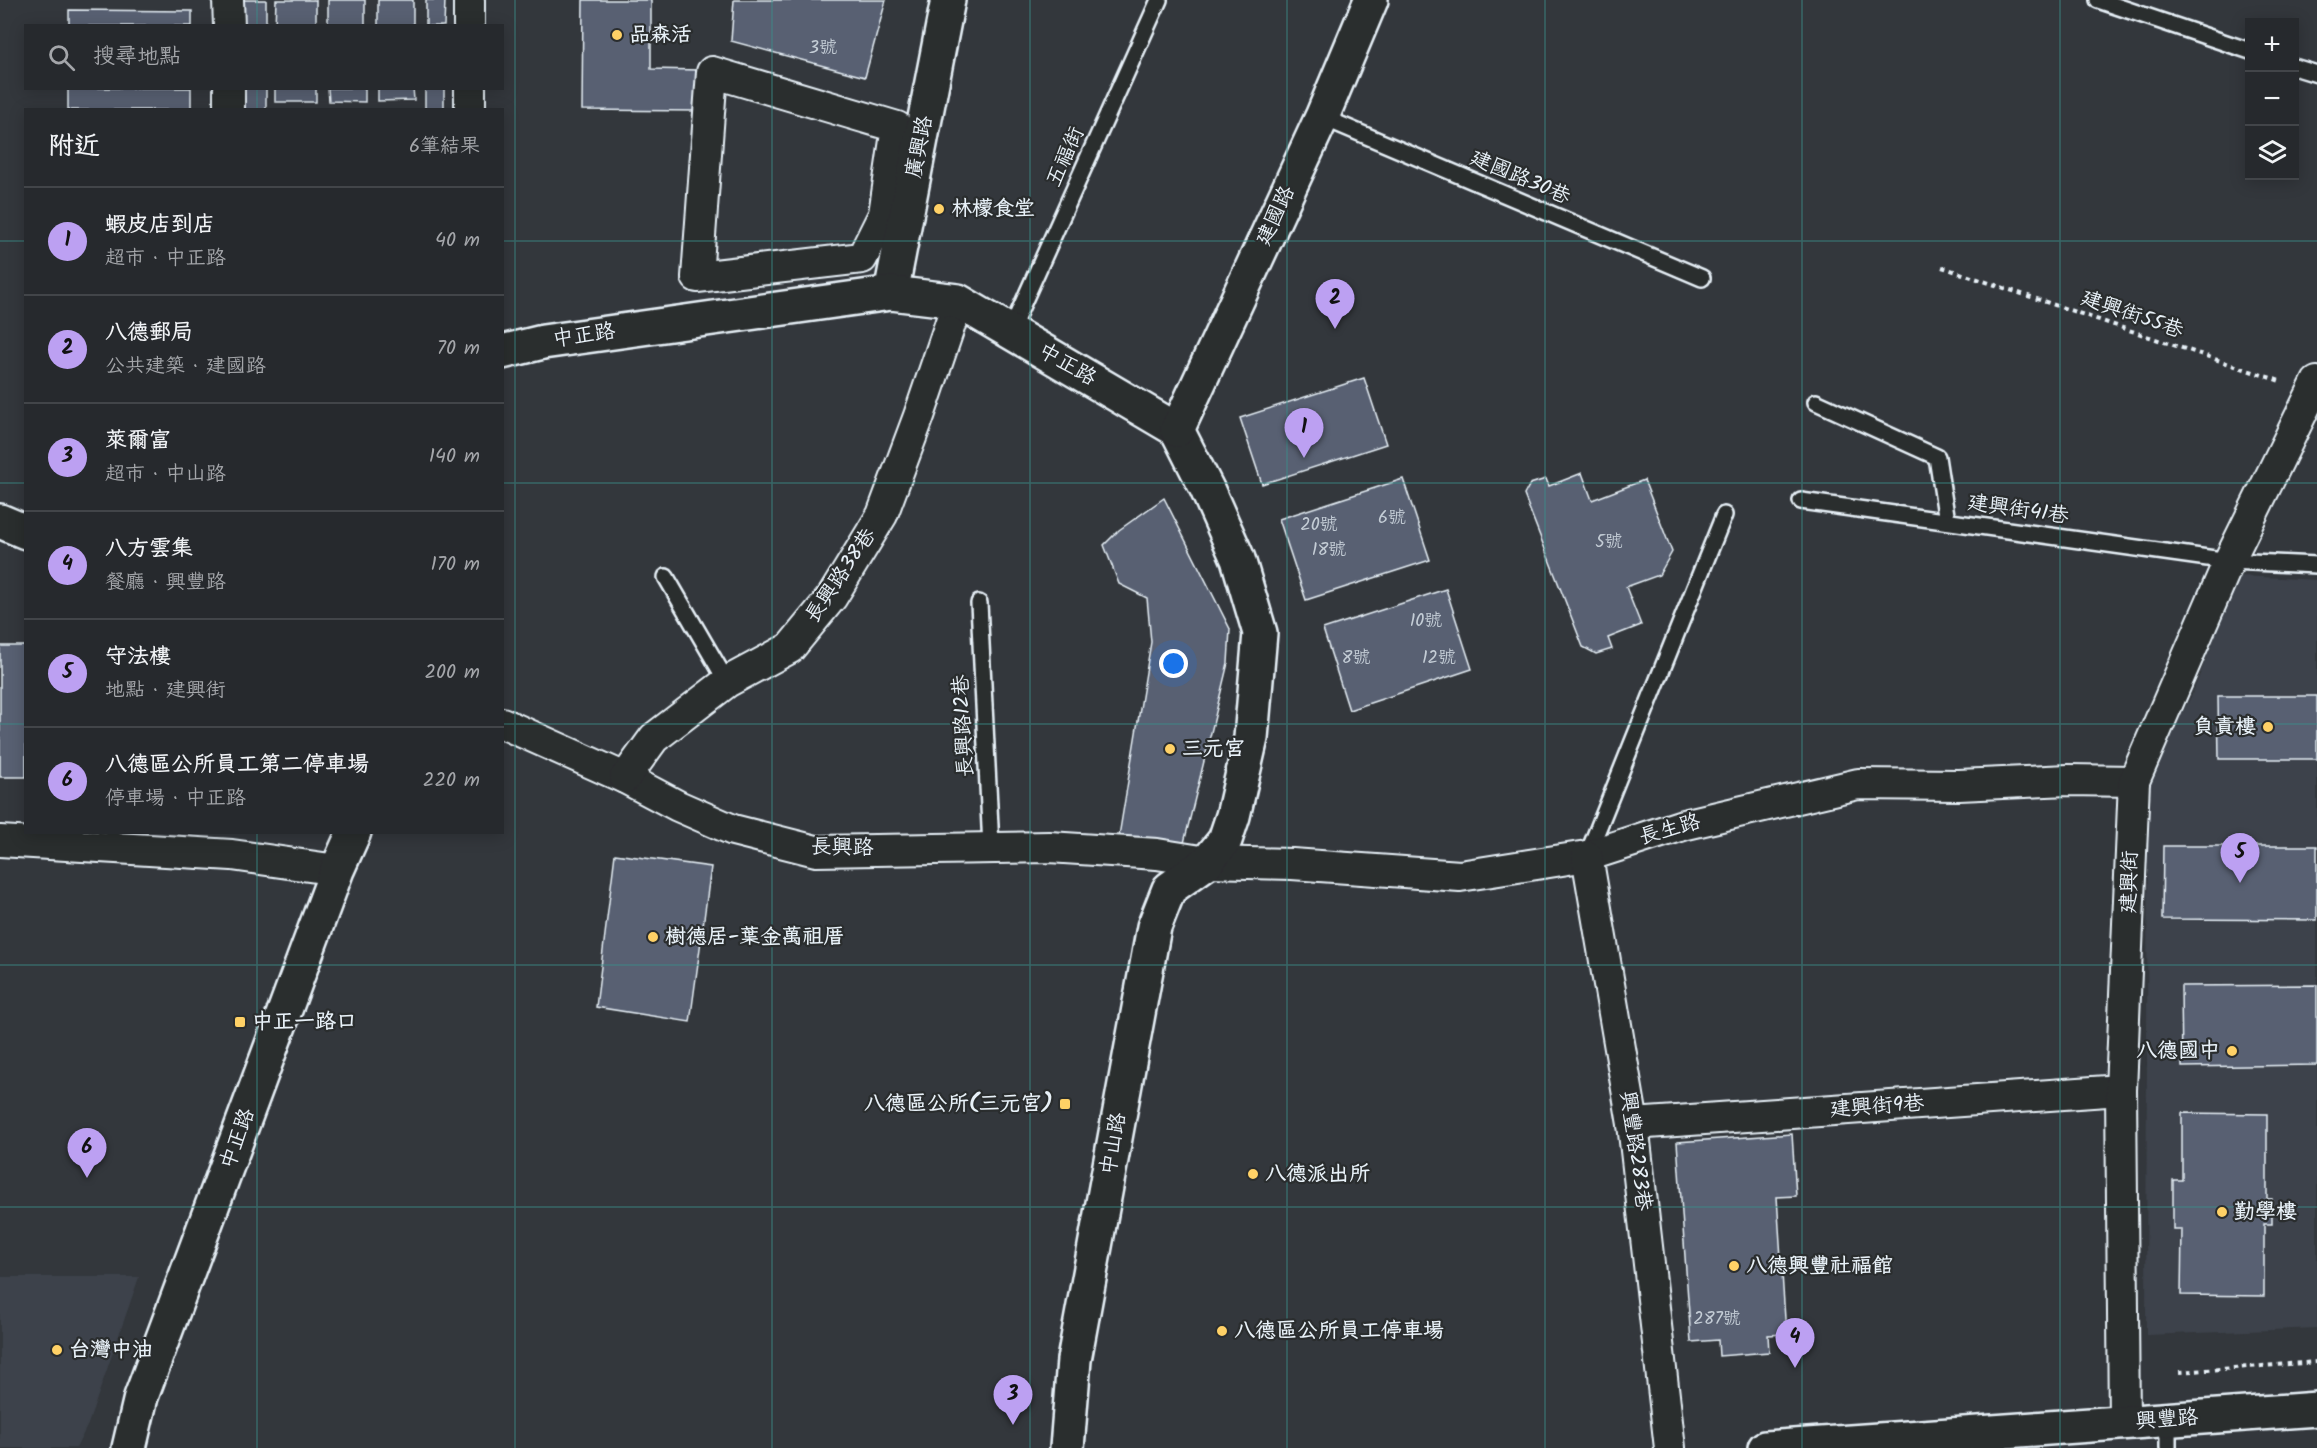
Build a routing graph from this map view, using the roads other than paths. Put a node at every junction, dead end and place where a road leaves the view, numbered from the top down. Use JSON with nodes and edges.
{"nodes":[{"id":1,"x":228,"y":0,"type":"edge"},
{"id":2,"x":451,"y":0,"type":"edge"},
{"id":3,"x":469,"y":0,"type":"edge"},
{"id":4,"x":948,"y":0,"type":"edge"},
{"id":5,"x":1160,"y":0,"type":"edge"},
{"id":6,"x":2098,"y":0,"type":"edge"},
{"id":7,"x":1367,"y":1,"type":"edge"},
{"id":8,"x":229,"y":24,"type":"edge"},
{"id":9,"x":451,"y":24,"type":"edge"},
{"id":10,"x":469,"y":24,"type":"edge"},
{"id":11,"x":2245,"y":49,"type":"edge"},
{"id":12,"x":2299,"y":68,"type":"edge"},
{"id":13,"x":712,"y":72,"type":"joint"},
{"id":14,"x":2317,"y":74,"type":"edge"},
{"id":15,"x":229,"y":90,"type":"edge"},
{"id":16,"x":451,"y":90,"type":"edge"},
{"id":17,"x":470,"y":90,"type":"edge"},
{"id":18,"x":229,"y":108,"type":"edge"},
{"id":19,"x":450,"y":108,"type":"edge"},
{"id":20,"x":470,"y":108,"type":"edge"},
{"id":21,"x":1322,"y":117,"type":"junction"},
{"id":22,"x":1702,"y":278,"type":"dead end"},
{"id":23,"x":891,"y":293,"type":"junction"},
{"id":24,"x":958,"y":301,"type":"junction"},
{"id":25,"x":1010,"y":332,"type":"junction"},
{"id":26,"x":504,"y":352,"type":"edge"},
{"id":27,"x":2315,"y":387,"type":"edge"},
{"id":28,"x":1816,"y":402,"type":"dead end"},
{"id":29,"x":1177,"y":430,"type":"junction"},
{"id":30,"x":1801,"y":501,"type":"dead end"},
{"id":31,"x":1724,"y":515,"type":"dead end"},
{"id":32,"x":0,"y":521,"type":"edge"},
{"id":33,"x":1947,"y":521,"type":"junction"},
{"id":34,"x":24,"y":531,"type":"edge"},
{"id":35,"x":2229,"y":561,"type":"junction"},
{"id":36,"x":2317,"y":565,"type":"edge"},
{"id":37,"x":666,"y":577,"type":"dead end"},
{"id":38,"x":978,"y":603,"type":"dead end"},
{"id":39,"x":727,"y":682,"type":"junction"},
{"id":40,"x":504,"y":724,"type":"edge"},
{"id":41,"x":625,"y":778,"type":"junction"},
{"id":42,"x":2134,"y":781,"type":"junction"},
{"id":43,"x":353,"y":834,"type":"edge"},
{"id":44,"x":0,"y":841,"type":"edge"},
{"id":45,"x":992,"y":848,"type":"junction"},
{"id":46,"x":1587,"y":856,"type":"junction"},
{"id":47,"x":1207,"y":862,"type":"junction"},
{"id":48,"x":337,"y":870,"type":"junction"},
{"id":49,"x":2121,"y":1090,"type":"junction"},
{"id":50,"x":1633,"y":1124,"type":"junction"},
{"id":51,"x":2317,"y":1409,"type":"edge"},
{"id":52,"x":2124,"y":1422,"type":"junction"},
{"id":53,"x":2168,"y":1434,"type":"edge"},
{"id":54,"x":1970,"y":1441,"type":"edge"},
{"id":55,"x":129,"y":1448,"type":"edge"},
{"id":56,"x":1067,"y":1448,"type":"edge"},
{"id":57,"x":1670,"y":1448,"type":"edge"},
{"id":58,"x":1765,"y":1448,"type":"edge"}],
"edges":[{"from":1,"to":8,"type":"street"},
{"from":2,"to":9,"type":"street"},
{"from":3,"to":10,"type":"street"},
{"from":4,"to":23,"type":"street","name":"廣興路"},
{"from":5,"to":25,"type":"lane","name":"五福街"},
{"from":6,"to":11,"type":"lane"},
{"from":7,"to":21,"type":"street","name":"建國路"},
{"from":12,"to":14,"type":"lane"},
{"from":13,"to":13,"type":"street"},
{"from":15,"to":18,"type":"street"},
{"from":16,"to":19,"type":"street"},
{"from":17,"to":20,"type":"street"},
{"from":21,"to":22,"type":"lane","name":"建國路30巷"},
{"from":21,"to":29,"type":"street","name":"建國路"},
{"from":23,"to":24,"type":"street","name":"中正路"},
{"from":23,"to":26,"type":"street","name":"中正路"},
{"from":24,"to":25,"type":"street","name":"中正路"},
{"from":24,"to":39,"type":"street","name":"長興路38巷"},
{"from":25,"to":29,"type":"street","name":"中正路"},
{"from":27,"to":35,"type":"street","name":"建興街"},
{"from":28,"to":33,"type":"lane"},
{"from":29,"to":47,"type":"street"},
{"from":30,"to":33,"type":"lane","name":"建興街41巷"},
{"from":31,"to":46,"type":"lane"},
{"from":32,"to":34,"type":"street"},
{"from":33,"to":35,"type":"lane","name":"建興街41巷"},
{"from":35,"to":36,"type":"lane","name":"建興街41巷"},
{"from":35,"to":42,"type":"street","name":"建興街"},
{"from":37,"to":39,"type":"lane"},
{"from":38,"to":45,"type":"lane","name":"長興路12巷"},
{"from":39,"to":41,"type":"street","name":"長興路38巷"},
{"from":40,"to":41,"type":"street","name":"長興路"},
{"from":41,"to":45,"type":"street","name":"長興路"},
{"from":42,"to":46,"type":"street","name":"長生路"},
{"from":42,"to":49,"type":"street","name":"建興街"},
{"from":43,"to":48,"type":"street","name":"中正路"},
{"from":44,"to":48,"type":"street"},
{"from":45,"to":47,"type":"street","name":"長興路"},
{"from":46,"to":47,"type":"street","name":"長生路"},
{"from":46,"to":50,"type":"street","name":"興豐路283巷"},
{"from":47,"to":56,"type":"street","name":"中山路"},
{"from":48,"to":55,"type":"street","name":"中正路"},
{"from":49,"to":50,"type":"street","name":"建興街9巷"},
{"from":49,"to":52,"type":"street","name":"建興街"},
{"from":50,"to":57,"type":"street","name":"興豐路283巷"},
{"from":51,"to":53,"type":"street","name":"興豐路"},
{"from":52,"to":53,"type":"street","name":"興豐路"},
{"from":52,"to":54,"type":"street","name":"興豐路"},
{"from":54,"to":58,"type":"street","name":"興豐路"}]}
